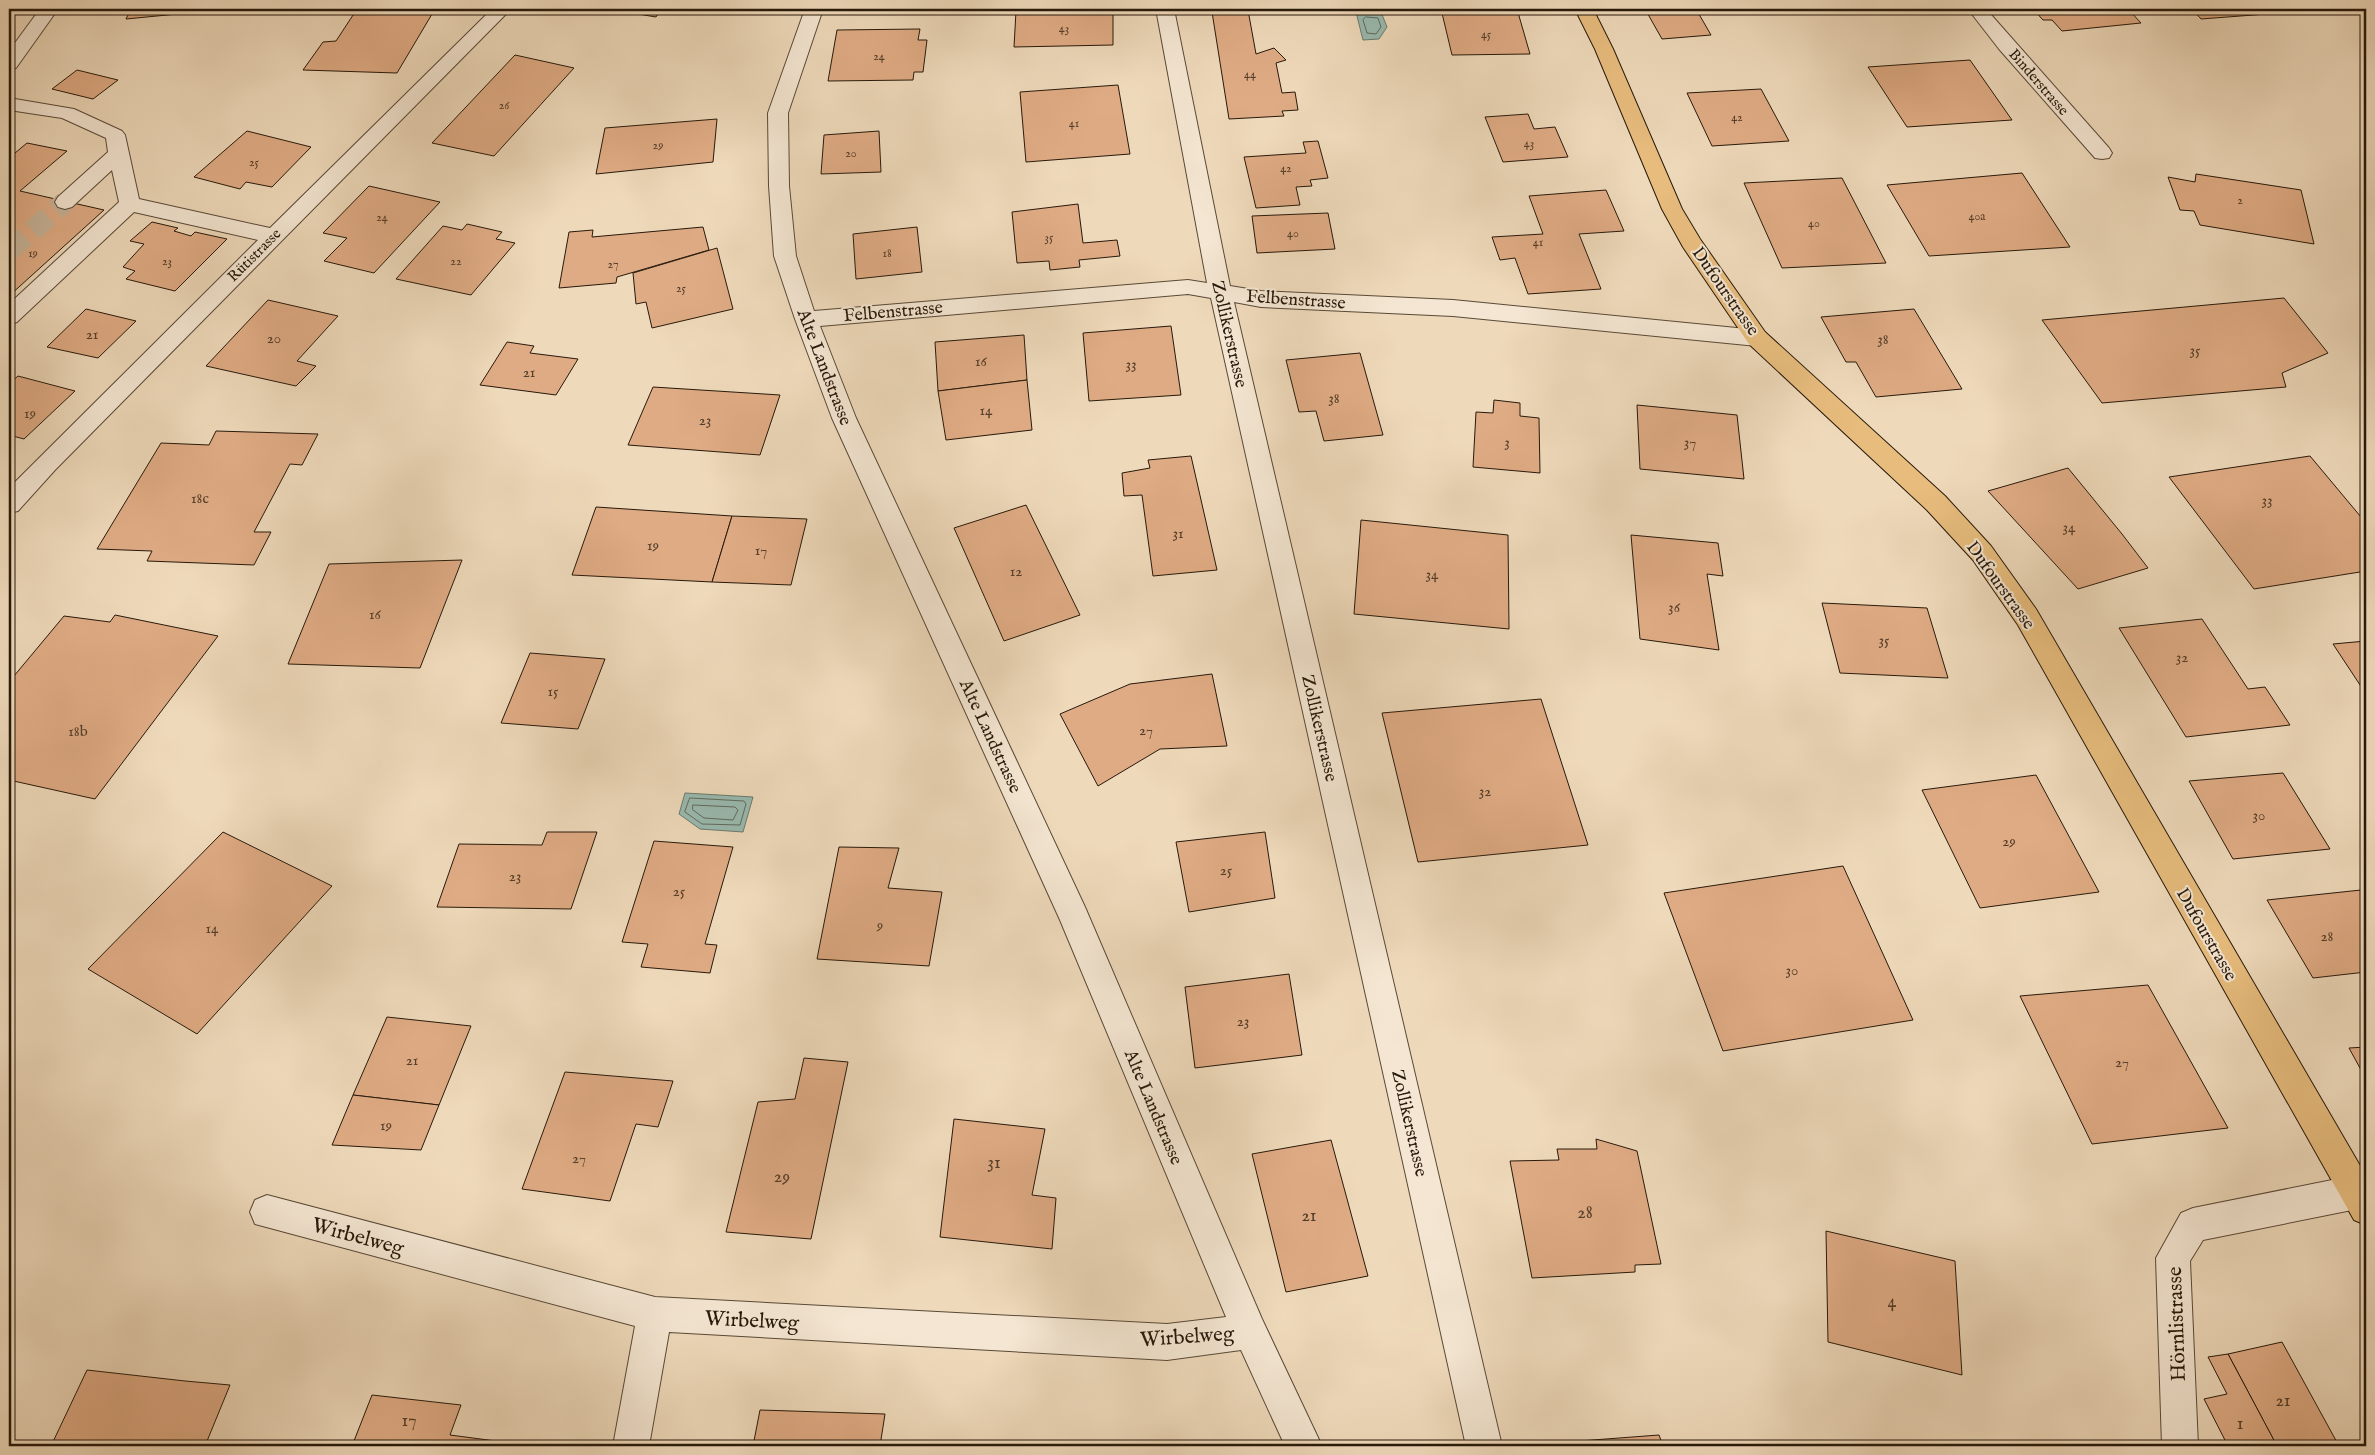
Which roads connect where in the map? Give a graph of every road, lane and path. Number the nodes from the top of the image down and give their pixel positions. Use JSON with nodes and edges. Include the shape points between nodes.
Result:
{"nodes":[{"id":1,"x":49,"y":9,"type":"edge"},
{"id":2,"x":502,"y":9,"type":"edge"},
{"id":3,"x":814,"y":9,"type":"edge"},
{"id":4,"x":1165,"y":9,"type":"edge"},
{"id":5,"x":1584,"y":9,"type":"edge"},
{"id":6,"x":1977,"y":9,"type":"edge"},
{"id":7,"x":9,"y":64,"type":"edge"},
{"id":8,"x":9,"y":104,"type":"edge"},
{"id":9,"x":119,"y":153,"type":"junction"},
{"id":10,"x":2102,"y":153,"type":"dead end"},
{"id":11,"x":65,"y":202,"type":"tunnel mouth"},
{"id":12,"x":130,"y":204,"type":"junction"},
{"id":13,"x":274,"y":236,"type":"junction"},
{"id":14,"x":1220,"y":290,"type":"junction"},
{"id":15,"x":9,"y":317,"type":"edge"},
{"id":16,"x":806,"y":319,"type":"junction"},
{"id":17,"x":1757,"y":338,"type":"junction"},
{"id":18,"x":9,"y":504,"type":"edge"},
{"id":19,"x":2362,"y":1200,"type":"edge"},
{"id":20,"x":268,"y":1212,"type":"dead end"},
{"id":21,"x":655,"y":1314,"type":"junction"},
{"id":22,"x":1250,"y":1331,"type":"junction"},
{"id":23,"x":630,"y":1446,"type":"edge"},
{"id":24,"x":1304,"y":1446,"type":"edge"},
{"id":25,"x":1484,"y":1446,"type":"edge"},
{"id":26,"x":2180,"y":1446,"type":"edge"}],
"edges":[{"from":1,"to":7,"type":"street"},
{"from":2,"to":13,"type":"street","name":"Rütistrasse"},
{"from":3,"to":16,"type":"street","name":"Alte Landstrasse","via":[[778,113],[779,186],[785,256]]},
{"from":4,"to":14,"type":"street","name":"Zollikerstrasse"},
{"from":5,"to":17,"type":"main road","name":"Dufourstrasse","via":[[1672,209]]},
{"from":6,"to":10,"type":"street","name":"Binderstrasse"},
{"from":8,"to":9,"type":"street","via":[[67,113],[115,135]]},
{"from":9,"to":11,"type":"street"},
{"from":9,"to":12,"type":"street"},
{"from":12,"to":13,"type":"street"},
{"from":12,"to":15,"type":"street"},
{"from":13,"to":18,"type":"street","name":"Rütistrasse"},
{"from":14,"to":16,"type":"street","name":"Felbenstrasse","via":[[1188,287]]},
{"from":14,"to":17,"type":"street","name":"Felbenstrasse","via":[[1261,299],[1453,308]]},
{"from":14,"to":25,"type":"street","name":"Zollikerstrasse"},
{"from":16,"to":22,"type":"street","name":"Alte Landstrasse","via":[[844,418],[1074,917]]},
{"from":17,"to":19,"type":"main road","name":"Dufourstrasse","via":[[1936,503],[1982,553],[2027,616]]},
{"from":19,"to":26,"type":"street","name":"Hörnlistrasse","via":[[2193,1225],[2173,1258]]},
{"from":20,"to":21,"type":"street","name":"Wirbelweg"},
{"from":21,"to":22,"type":"street","name":"Wirbelweg","via":[[1167,1342]]},
{"from":21,"to":23,"type":"street"},
{"from":22,"to":24,"type":"street","name":"Alte Landstrasse"}]}
